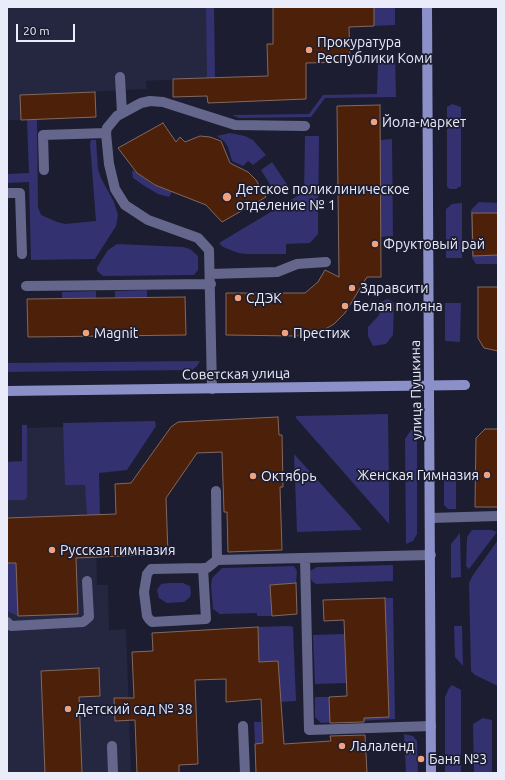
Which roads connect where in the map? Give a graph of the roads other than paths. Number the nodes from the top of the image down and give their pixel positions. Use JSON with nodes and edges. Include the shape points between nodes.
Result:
{"nodes":[{"id":1,"x":427,"y":7,"type":"edge"},
{"id":2,"x":120,"y":77,"type":"dead end"},
{"id":3,"x":122,"y":113,"type":"junction"},
{"id":4,"x":305,"y":126,"type":"dead end"},
{"id":5,"x":106,"y":133,"type":"junction"},
{"id":6,"x":44,"y":170,"type":"dead end"},
{"id":7,"x":7,"y":193,"type":"edge"},
{"id":8,"x":22,"y":254,"type":"dead end"},
{"id":9,"x":326,"y":262,"type":"dead end"},
{"id":10,"x":210,"y":279,"type":"junction"},
{"id":11,"x":26,"y":286,"type":"dead end"},
{"id":12,"x":465,"y":384,"type":"dead end"},
{"id":13,"x":430,"y":386,"type":"junction"},
{"id":14,"x":212,"y":389,"type":"junction"},
{"id":15,"x":7,"y":391,"type":"edge"},
{"id":16,"x":216,"y":490,"type":"dead end"},
{"id":17,"x":498,"y":516,"type":"edge"},
{"id":18,"x":430,"y":518,"type":"junction"},
{"id":19,"x":431,"y":555,"type":"junction"},
{"id":20,"x":305,"y":558,"type":"junction"},
{"id":21,"x":217,"y":560,"type":"junction"},
{"id":22,"x":203,"y":568,"type":"junction"},
{"id":23,"x":87,"y":581,"type":"dead end"},
{"id":24,"x":7,"y":622,"type":"edge"},
{"id":25,"x":242,"y":726,"type":"dead end"},
{"id":26,"x":431,"y":726,"type":"junction"},
{"id":27,"x":112,"y":746,"type":"dead end"},
{"id":28,"x":113,"y":773,"type":"edge"},
{"id":29,"x":245,"y":773,"type":"edge"},
{"id":30,"x":431,"y":773,"type":"edge"}],
"edges":[{"from":1,"to":13,"type":"street","name":"улица Пушкина"},
{"from":2,"to":3,"type":"lane"},
{"from":3,"to":4,"type":"lane","via":[[142,103],[154,101],[235,125]]},
{"from":3,"to":5,"type":"lane","via":[[113,120]]},
{"from":5,"to":6,"type":"lane","via":[[43,135]]},
{"from":5,"to":10,"type":"lane","via":[[115,189],[125,205],[148,220],[190,234],[204,243],[209,250]]},
{"from":7,"to":8,"type":"lane","via":[[20,193]]},
{"from":9,"to":10,"type":"lane","via":[[297,264],[276,272]]},
{"from":10,"to":11,"type":"lane"},
{"from":10,"to":14,"type":"lane"},
{"from":12,"to":13,"type":"street","name":"Советская улица"},
{"from":13,"to":14,"type":"street","name":"Советская улица"},
{"from":13,"to":18,"type":"street","name":"улица Пушкина"},
{"from":14,"to":15,"type":"street","name":"Советская улица"},
{"from":16,"to":21,"type":"lane"},
{"from":17,"to":18,"type":"lane"},
{"from":18,"to":19,"type":"street","name":"улица Пушкина"},
{"from":19,"to":20,"type":"lane"},
{"from":19,"to":26,"type":"street","name":"улица Пушкина"},
{"from":20,"to":21,"type":"lane"},
{"from":20,"to":26,"type":"lane","via":[[309,730]]},
{"from":21,"to":22,"type":"lane"},
{"from":22,"to":22,"type":"lane","via":[[151,569],[147,574],[144,592],[149,619],[152,622],[206,619]]},
{"from":23,"to":24,"type":"lane","via":[[89,617],[83,622],[11,626]]},
{"from":25,"to":29,"type":"lane"},
{"from":26,"to":30,"type":"street","name":"улица Пушкина"},
{"from":27,"to":28,"type":"lane"}]}
